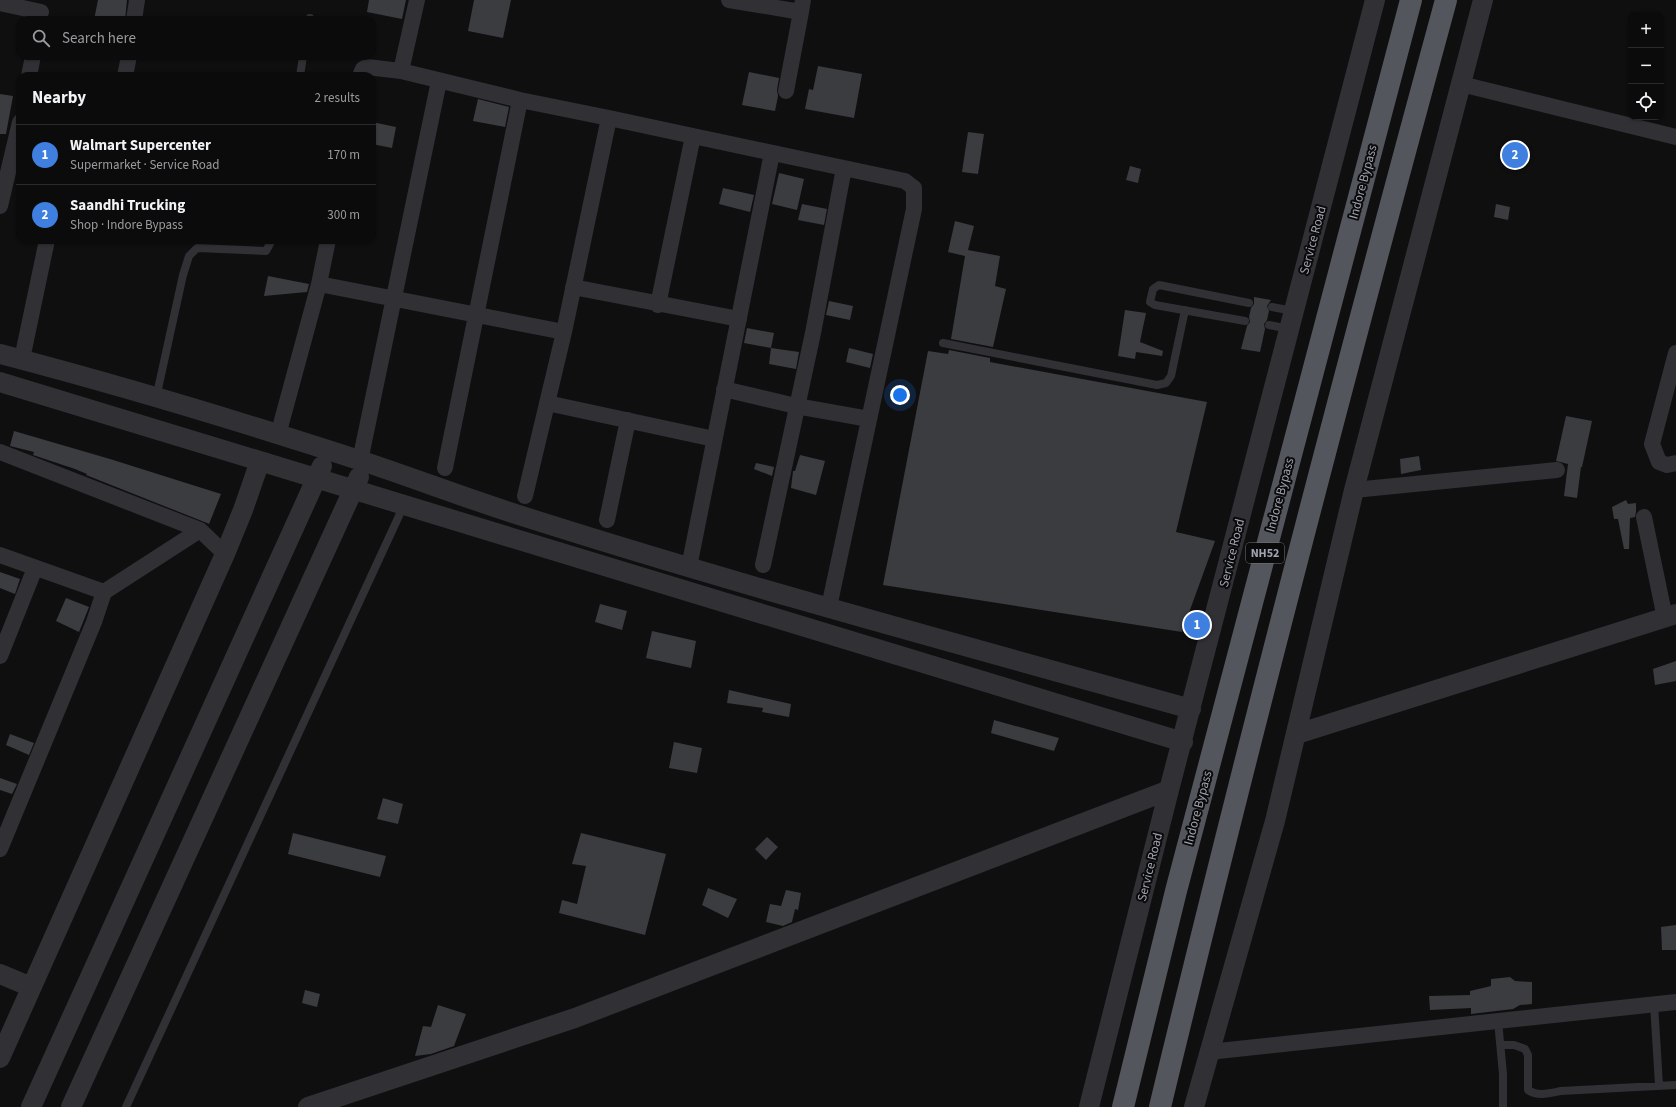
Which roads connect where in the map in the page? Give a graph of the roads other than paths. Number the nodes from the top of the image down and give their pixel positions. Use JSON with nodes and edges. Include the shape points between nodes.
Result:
{"nodes":[{"id":1,"x":137,"y":0,"type":"edge"},
{"id":2,"x":417,"y":0,"type":"edge"},
{"id":3,"x":729,"y":0,"type":"edge"},
{"id":4,"x":1375,"y":0,"type":"edge"},
{"id":5,"x":1411,"y":0,"type":"edge"},
{"id":6,"x":1446,"y":0,"type":"edge"},
{"id":7,"x":1483,"y":0,"type":"edge"},
{"id":8,"x":0,"y":3,"type":"edge"},
{"id":9,"x":802,"y":6,"type":"edge"},
{"id":10,"x":42,"y":11,"type":"edge"},
{"id":11,"x":135,"y":16,"type":"edge"},
{"id":12,"x":32,"y":60,"type":"edge"},
{"id":13,"x":128,"y":60,"type":"edge"},
{"id":14,"x":302,"y":60,"type":"edge"},
{"id":15,"x":401,"y":71,"type":"junction"},
{"id":16,"x":30,"y":72,"type":"edge"},
{"id":17,"x":126,"y":72,"type":"edge"},
{"id":18,"x":301,"y":72,"type":"edge"},
{"id":19,"x":362,"y":72,"type":"edge"},
{"id":20,"x":439,"y":81,"type":"junction"},
{"id":21,"x":1461,"y":84,"type":"junction"},
{"id":22,"x":786,"y":91,"type":"dead end"},
{"id":23,"x":520,"y":100,"type":"junction"},
{"id":24,"x":609,"y":118,"type":"junction"},
{"id":25,"x":693,"y":136,"type":"junction"},
{"id":26,"x":1676,"y":137,"type":"edge"},
{"id":27,"x":16,"y":139,"type":"edge"},
{"id":28,"x":772,"y":153,"type":"junction"},
{"id":29,"x":844,"y":168,"type":"junction"},
{"id":30,"x":0,"y":206,"type":"edge"},
{"id":31,"x":46,"y":244,"type":"edge"},
{"id":32,"x":270,"y":244,"type":"edge"},
{"id":33,"x":327,"y":244,"type":"edge"},
{"id":34,"x":319,"y":284,"type":"junction"},
{"id":35,"x":573,"y":286,"type":"junction"},
{"id":36,"x":395,"y":298,"type":"junction"},
{"id":37,"x":1249,"y":303,"type":"dead end"},
{"id":38,"x":658,"y":304,"type":"junction"},
{"id":39,"x":1272,"y":307,"type":"dead end"},
{"id":40,"x":1185,"y":310,"type":"junction"},
{"id":41,"x":477,"y":315,"type":"junction"},
{"id":42,"x":739,"y":319,"type":"junction"},
{"id":43,"x":1292,"y":320,"type":"junction"},
{"id":44,"x":1245,"y":321,"type":"dead end"},
{"id":45,"x":1268,"y":325,"type":"dead end"},
{"id":46,"x":564,"y":332,"type":"junction"},
{"id":47,"x":943,"y":343,"type":"dead end"},
{"id":48,"x":1676,"y":353,"type":"edge"},
{"id":49,"x":0,"y":354,"type":"edge"},
{"id":50,"x":22,"y":359,"type":"junction"},
{"id":51,"x":0,"y":382,"type":"edge"},
{"id":52,"x":724,"y":389,"type":"junction"},
{"id":53,"x":156,"y":398,"type":"junction"},
{"id":54,"x":547,"y":403,"type":"junction"},
{"id":55,"x":796,"y":406,"type":"junction"},
{"id":56,"x":869,"y":418,"type":"junction"},
{"id":57,"x":628,"y":420,"type":"junction"},
{"id":58,"x":278,"y":435,"type":"junction"},
{"id":59,"x":714,"y":439,"type":"junction"},
{"id":60,"x":328,"y":451,"type":"junction"},
{"id":61,"x":0,"y":452,"type":"edge"},
{"id":62,"x":260,"y":461,"type":"junction"},
{"id":63,"x":362,"y":462,"type":"junction"},
{"id":64,"x":1676,"y":463,"type":"edge"},
{"id":65,"x":445,"y":468,"type":"dead end"},
{"id":66,"x":1557,"y":470,"type":"dead end"},
{"id":67,"x":317,"y":478,"type":"junction"},
{"id":68,"x":354,"y":489,"type":"junction"},
{"id":69,"x":1354,"y":490,"type":"junction"},
{"id":70,"x":525,"y":496,"type":"dead end"},
{"id":71,"x":404,"y":505,"type":"junction"},
{"id":72,"x":1644,"y":517,"type":"dead end"},
{"id":73,"x":607,"y":520,"type":"dead end"},
{"id":74,"x":200,"y":530,"type":"junction"},
{"id":75,"x":225,"y":554,"type":"junction"},
{"id":76,"x":0,"y":555,"type":"edge"},
{"id":77,"x":763,"y":565,"type":"dead end"},
{"id":78,"x":689,"y":567,"type":"junction"},
{"id":79,"x":35,"y":568,"type":"junction"},
{"id":80,"x":104,"y":592,"type":"junction"},
{"id":81,"x":829,"y":607,"type":"junction"},
{"id":82,"x":1671,"y":616,"type":"edge"},
{"id":83,"x":0,"y":656,"type":"edge"},
{"id":84,"x":1191,"y":709,"type":"junction"},
{"id":85,"x":1297,"y":734,"type":"junction"},
{"id":86,"x":1183,"y":742,"type":"junction"},
{"id":87,"x":1169,"y":790,"type":"junction"},
{"id":88,"x":0,"y":849,"type":"edge"},
{"id":89,"x":0,"y":974,"type":"edge"},
{"id":90,"x":31,"y":986,"type":"junction"},
{"id":91,"x":1676,"y":1002,"type":"edge"},
{"id":92,"x":1654,"y":1004,"type":"junction"},
{"id":93,"x":1498,"y":1021,"type":"junction"},
{"id":94,"x":1501,"y":1045,"type":"junction"},
{"id":95,"x":1209,"y":1052,"type":"junction"},
{"id":96,"x":0,"y":1058,"type":"edge"},
{"id":97,"x":1676,"y":1085,"type":"edge"},
{"id":98,"x":1659,"y":1086,"type":"junction"},
{"id":99,"x":31,"y":1107,"type":"edge"},
{"id":100,"x":71,"y":1107,"type":"edge"},
{"id":101,"x":126,"y":1107,"type":"edge"},
{"id":102,"x":308,"y":1107,"type":"edge"},
{"id":103,"x":1089,"y":1107,"type":"edge"},
{"id":104,"x":1123,"y":1107,"type":"edge"},
{"id":105,"x":1160,"y":1107,"type":"edge"},
{"id":106,"x":1194,"y":1107,"type":"edge"},
{"id":107,"x":1503,"y":1107,"type":"edge"}],
"edges":[{"from":1,"to":11,"type":"street"},
{"from":2,"to":15,"type":"street"},
{"from":3,"to":9,"type":"street"},
{"from":4,"to":43,"type":"street","name":"Service Road"},
{"from":5,"to":104,"type":"highway","name":"Indore Bypass","number":"NH52","via":[[1176,891]]},
{"from":6,"to":105,"type":"highway","number":"NH52","via":[[1389,209],[1246,762]]},
{"from":7,"to":21,"type":"street"},
{"from":8,"to":10,"type":"street"},
{"from":9,"to":22,"type":"street"},
{"from":12,"to":16,"type":"street"},
{"from":13,"to":17,"type":"street"},
{"from":14,"to":18,"type":"lane"},
{"from":15,"to":19,"type":"street","via":[[367,66]]},
{"from":15,"to":20,"type":"street"},
{"from":20,"to":23,"type":"street"},
{"from":20,"to":36,"type":"street"},
{"from":21,"to":26,"type":"street"},
{"from":21,"to":69,"type":"street"},
{"from":23,"to":24,"type":"street"},
{"from":23,"to":41,"type":"street"},
{"from":24,"to":25,"type":"street"},
{"from":24,"to":35,"type":"street"},
{"from":25,"to":28,"type":"street"},
{"from":25,"to":38,"type":"street"},
{"from":27,"to":30,"type":"street"},
{"from":28,"to":29,"type":"street"},
{"from":28,"to":42,"type":"street"},
{"from":29,"to":55,"type":"street","via":[[813,333]]},
{"from":29,"to":56,"type":"street","via":[[905,180],[914,188],[914,208]]},
{"from":31,"to":50,"type":"street"},
{"from":32,"to":53,"type":"lane","via":[[266,251],[197,248],[189,256]]},
{"from":33,"to":34,"type":"street"},
{"from":34,"to":36,"type":"street"},
{"from":34,"to":58,"type":"street"},
{"from":35,"to":38,"type":"street"},
{"from":35,"to":46,"type":"street"},
{"from":36,"to":41,"type":"street"},
{"from":36,"to":63,"type":"street"},
{"from":37,"to":40,"type":"lane","via":[[1159,285],[1153,289],[1151,303]]},
{"from":38,"to":42,"type":"street"},
{"from":39,"to":43,"type":"lane"},
{"from":40,"to":44,"type":"lane"},
{"from":40,"to":47,"type":"lane","via":[[1171,376],[1166,383],[1157,385]]},
{"from":41,"to":46,"type":"street"},
{"from":41,"to":65,"type":"street"},
{"from":42,"to":52,"type":"street"},
{"from":43,"to":45,"type":"lane"},
{"from":43,"to":84,"type":"street","name":"Service Road"},
{"from":46,"to":54,"type":"street"},
{"from":48,"to":64,"type":"street","via":[[1652,444],[1659,462],[1667,465]]},
{"from":49,"to":50,"type":"street"},
{"from":50,"to":53,"type":"street"},
{"from":51,"to":62,"type":"street"},
{"from":52,"to":55,"type":"street"},
{"from":52,"to":59,"type":"street"},
{"from":53,"to":58,"type":"street"},
{"from":54,"to":57,"type":"street"},
{"from":54,"to":70,"type":"street"},
{"from":55,"to":56,"type":"street"},
{"from":55,"to":77,"type":"street"},
{"from":56,"to":81,"type":"street"},
{"from":57,"to":59,"type":"street"},
{"from":57,"to":73,"type":"street"},
{"from":58,"to":60,"type":"street"},
{"from":59,"to":78,"type":"street"},
{"from":60,"to":63,"type":"street"},
{"from":60,"to":67,"type":"street"},
{"from":61,"to":74,"type":"street"},
{"from":62,"to":67,"type":"street"},
{"from":62,"to":75,"type":"street"},
{"from":63,"to":68,"type":"street"},
{"from":63,"to":78,"type":"street","via":[[523,516]]},
{"from":66,"to":69,"type":"street"},
{"from":67,"to":68,"type":"street"},
{"from":67,"to":99,"type":"street"},
{"from":68,"to":71,"type":"street"},
{"from":68,"to":100,"type":"street"},
{"from":69,"to":85,"type":"street"},
{"from":71,"to":86,"type":"street"},
{"from":71,"to":101,"type":"lane"},
{"from":72,"to":82,"type":"street"},
{"from":74,"to":75,"type":"street"},
{"from":74,"to":80,"type":"street"},
{"from":75,"to":90,"type":"street","via":[[79,884]]},
{"from":76,"to":79,"type":"street"},
{"from":78,"to":81,"type":"street"},
{"from":79,"to":80,"type":"street"},
{"from":79,"to":83,"type":"street"},
{"from":80,"to":88,"type":"street"},
{"from":81,"to":84,"type":"street"},
{"from":82,"to":85,"type":"street"},
{"from":84,"to":86,"type":"street","name":"Service Road"},
{"from":85,"to":95,"type":"street","via":[[1275,821]]},
{"from":86,"to":87,"type":"street","name":"Service Road"},
{"from":87,"to":102,"type":"street","via":[[575,1018]]},
{"from":87,"to":103,"type":"street","name":"Service Road"},
{"from":89,"to":90,"type":"street"},
{"from":90,"to":96,"type":"street"},
{"from":91,"to":92,"type":"street"},
{"from":92,"to":93,"type":"street"},
{"from":92,"to":98,"type":"lane"},
{"from":93,"to":94,"type":"lane"},
{"from":93,"to":95,"type":"street"},
{"from":94,"to":98,"type":"lane","via":[[1514,1045],[1525,1049],[1528,1055],[1528,1090],[1532,1093]]},
{"from":94,"to":107,"type":"lane","via":[[1504,1074]]},
{"from":95,"to":106,"type":"street"},
{"from":97,"to":98,"type":"lane"}]}
